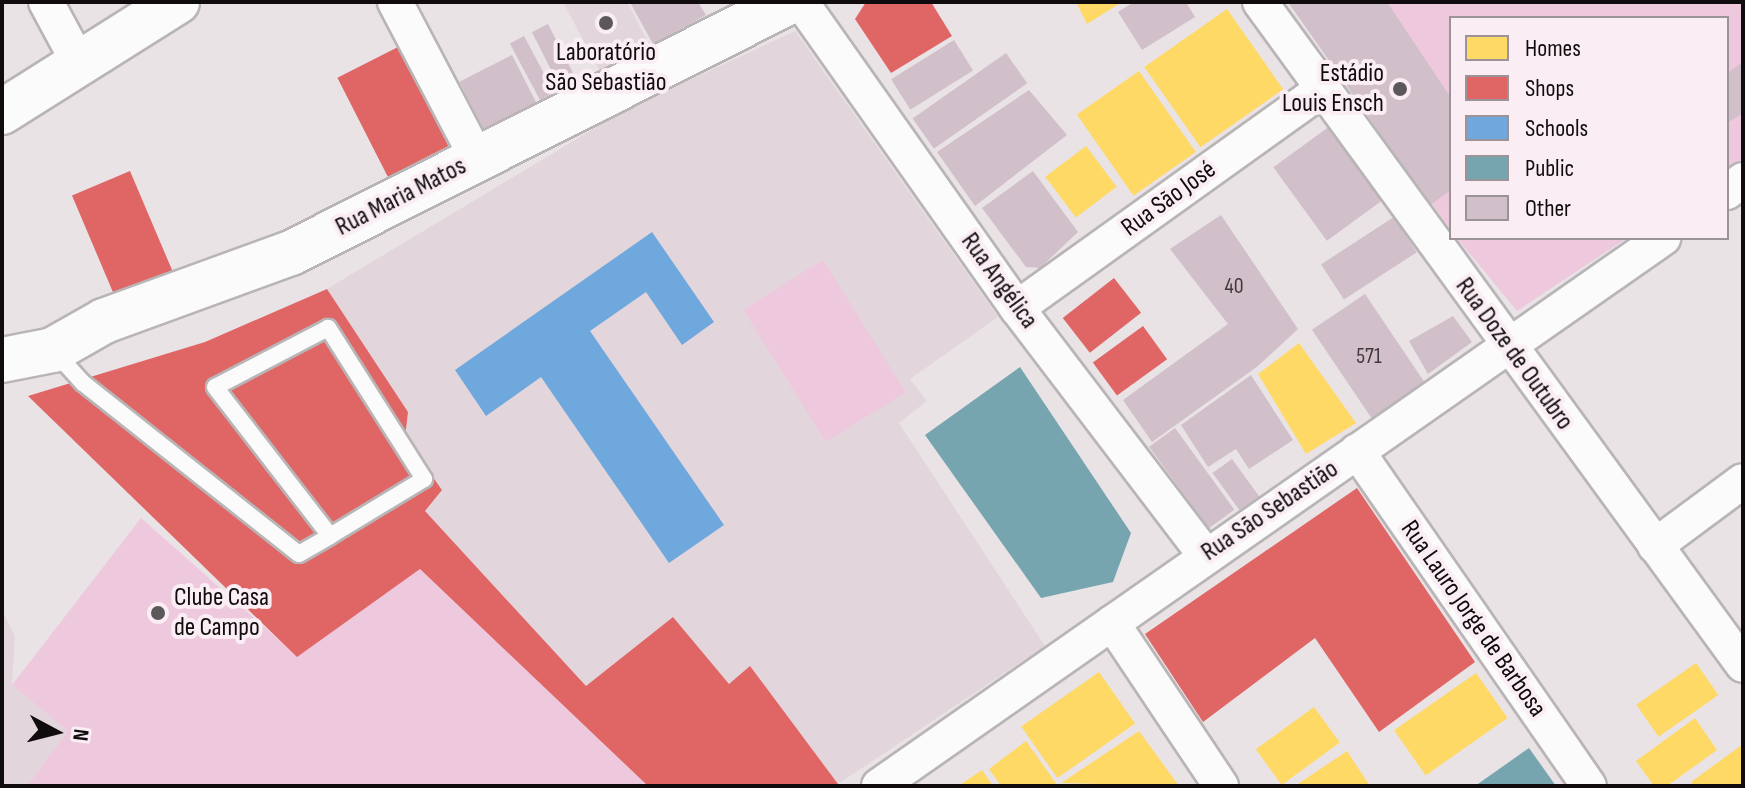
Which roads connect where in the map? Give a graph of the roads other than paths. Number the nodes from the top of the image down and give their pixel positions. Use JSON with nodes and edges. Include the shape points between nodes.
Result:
{"nodes":[{"id":1,"x":46,"y":2,"type":"edge"},
{"id":2,"x":177,"y":2,"type":"edge"},
{"id":3,"x":395,"y":2,"type":"edge"},
{"id":4,"x":789,"y":2,"type":"edge"},
{"id":5,"x":801,"y":2,"type":"edge"},
{"id":6,"x":1260,"y":2,"type":"edge"},
{"id":7,"x":81,"y":67,"type":"junction"},
{"id":8,"x":1321,"y":90,"type":"junction"},
{"id":9,"x":2,"y":112,"type":"edge"},
{"id":10,"x":477,"y":158,"type":"junction"},
{"id":11,"x":1660,"y":240,"type":"edge"},
{"id":12,"x":1017,"y":308,"type":"junction"},
{"id":13,"x":1510,"y":348,"type":"junction"},
{"id":14,"x":53,"y":350,"type":"junction"},
{"id":15,"x":2,"y":360,"type":"edge"},
{"id":16,"x":1357,"y":451,"type":"junction"},
{"id":17,"x":1743,"y":481,"type":"edge"},
{"id":18,"x":330,"y":536,"type":"junction"},
{"id":19,"x":1655,"y":546,"type":"junction"},
{"id":20,"x":1205,"y":555,"type":"junction"},
{"id":21,"x":1112,"y":623,"type":"junction"},
{"id":22,"x":1743,"y":665,"type":"edge"},
{"id":23,"x":879,"y":786,"type":"edge"},
{"id":24,"x":1221,"y":786,"type":"edge"},
{"id":25,"x":1589,"y":786,"type":"edge"}],
"edges":[{"from":1,"to":7,"type":"street"},
{"from":2,"to":7,"type":"main road"},
{"from":3,"to":10,"type":"street"},
{"from":4,"to":10,"type":"main road","name":"Rua Maria Matos"},
{"from":5,"to":12,"type":"street","name":"Rua Angélica"},
{"from":6,"to":8,"type":"street","name":"Rua Doze de Outubro"},
{"from":7,"to":9,"type":"main road"},
{"from":8,"to":12,"type":"street","name":"Rua São José"},
{"from":8,"to":13,"type":"street","name":"Rua Doze de Outubro"},
{"from":10,"to":14,"type":"main road","name":"Rua Maria Matos","via":[[291,253],[104,321]]},
{"from":11,"to":13,"type":"street","name":"Rua São Sebastião"},
{"from":12,"to":20,"type":"street","name":"Rua Angélica"},
{"from":13,"to":16,"type":"street","name":"Rua São Sebastião"},
{"from":13,"to":19,"type":"street","name":"Rua Doze de Outubro"},
{"from":14,"to":15,"type":"main road","name":"Rua Maria Matos"},
{"from":14,"to":18,"type":"lane","via":[[83,383],[299,554]]},
{"from":16,"to":20,"type":"street","name":"Rua São Sebastião"},
{"from":16,"to":25,"type":"street","name":"Rua Lauro Jorge de Barbosa"},
{"from":17,"to":19,"type":"street"},
{"from":18,"to":18,"type":"lane","via":[[424,479],[328,328],[215,387]]},
{"from":19,"to":22,"type":"street","name":"Rua Doze de Outubro"},
{"from":20,"to":21,"type":"street","name":"Rua São Sebastião"},
{"from":21,"to":23,"type":"street","name":"Rua São Sebastião"},
{"from":21,"to":24,"type":"street"}]}
